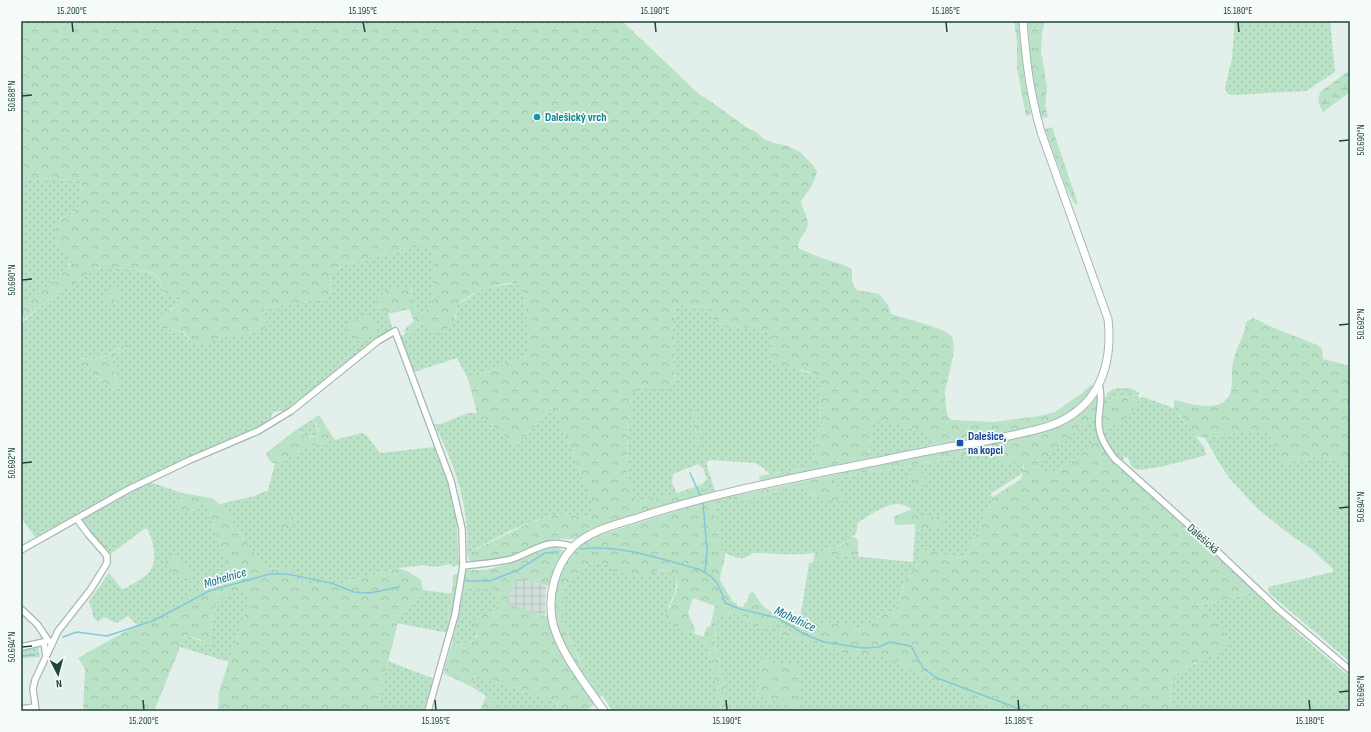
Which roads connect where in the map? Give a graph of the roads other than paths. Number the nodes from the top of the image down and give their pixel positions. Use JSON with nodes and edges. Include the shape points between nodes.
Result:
{"nodes":[{"id":1,"x":1023,"y":21,"type":"edge"},
{"id":2,"x":1099,"y":385,"type":"junction"},
{"id":3,"x":77,"y":518,"type":"junction"},
{"id":4,"x":573,"y":547,"type":"junction"},
{"id":5,"x":21,"y":550,"type":"edge"},
{"id":6,"x":463,"y":566,"type":"junction"},
{"id":7,"x":21,"y":608,"type":"edge"},
{"id":8,"x":48,"y":642,"type":"junction"},
{"id":9,"x":21,"y":647,"type":"edge"},
{"id":10,"x":1350,"y":670,"type":"edge"},
{"id":11,"x":21,"y":709,"type":"edge"},
{"id":12,"x":35,"y":709,"type":"edge"},
{"id":13,"x":428,"y":711,"type":"edge"},
{"id":14,"x":604,"y":711,"type":"edge"}],
"edges":[{"from":1,"to":2,"type":"street","via":[[1034,108],[1108,319],[1109,347]]},
{"from":2,"to":4,"type":"street","via":[[1079,410],[1065,420],[1048,427],[756,486],[680,504],[607,528]]},
{"from":2,"to":10,"type":"street","name":"Dalešická","via":[[1102,396],[1098,419],[1100,432],[1103,442],[1114,458],[1278,609]]},
{"from":3,"to":5,"type":"street"},
{"from":3,"to":6,"type":"street","via":[[129,489],[258,431],[291,411],[378,341],[395,331],[451,481],[462,529]]},
{"from":3,"to":8,"type":"street","via":[[107,556],[107,563],[91,588]]},
{"from":4,"to":6,"type":"street","via":[[546,544],[512,559]]},
{"from":4,"to":14,"type":"street","via":[[561,564],[553,586],[553,620],[560,642]]},
{"from":6,"to":13,"type":"street","via":[[455,615]]},
{"from":7,"to":8,"type":"street","via":[[37,624]]},
{"from":8,"to":9,"type":"street"},
{"from":8,"to":12,"type":"street","via":[[46,656],[34,684]]},
{"from":11,"to":12,"type":"street"}]}
